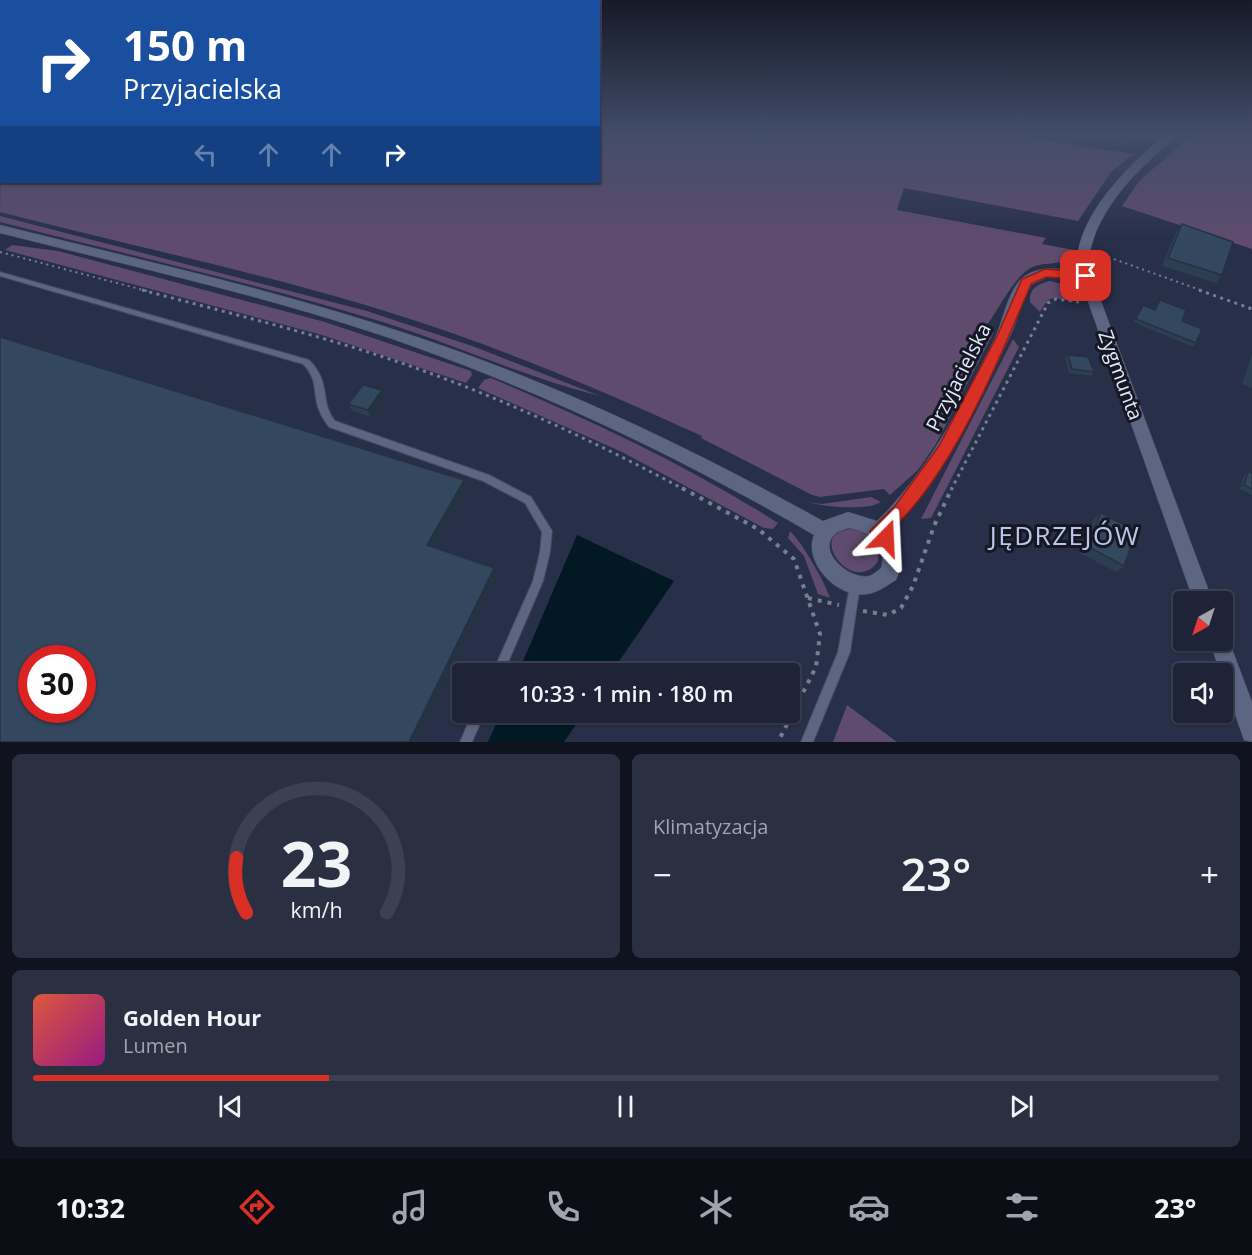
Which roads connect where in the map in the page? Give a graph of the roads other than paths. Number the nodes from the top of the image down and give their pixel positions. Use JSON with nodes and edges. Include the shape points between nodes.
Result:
{"nodes":[{"id":1,"x":1133,"y":170,"type":"edge"},
{"id":2,"x":0,"y":229,"type":"edge"},
{"id":3,"x":0,"y":274,"type":"edge"},
{"id":4,"x":1086,"y":276,"type":"junction"},
{"id":5,"x":824,"y":531,"type":"junction"},
{"id":6,"x":879,"y":531,"type":"junction"},
{"id":7,"x":855,"y":585,"type":"junction"},
{"id":8,"x":1200,"y":591,"type":"edge"},
{"id":9,"x":1223,"y":651,"type":"edge"},
{"id":10,"x":502,"y":663,"type":"edge"},
{"id":11,"x":474,"y":723,"type":"edge"},
{"id":12,"x":1252,"y":732,"type":"edge"},
{"id":13,"x":466,"y":742,"type":"edge"},
{"id":14,"x":807,"y":742,"type":"edge"}],
"edges":[{"from":1,"to":4,"type":"street","name":"Zygmunta","via":[[1105,206],[1084,249]]},
{"from":2,"to":5,"type":"street","via":[[342,318],[471,361],[630,429],[723,474]]},
{"from":3,"to":10,"type":"lane","via":[[306,362],[319,378],[321,408],[332,424],[486,478],[528,500],[546,531],[545,552],[538,581]]},
{"from":4,"to":6,"type":"street","name":"Przyjacielska","via":[[1045,273],[1026,282],[945,451],[901,511]]},
{"from":4,"to":8,"type":"street","name":"Zygmunta"},
{"from":5,"to":6,"type":"street","via":[[848,520]]},
{"from":5,"to":7,"type":"street","via":[[820,548],[827,567]]},
{"from":6,"to":7,"type":"street","via":[[891,547],[890,574],[875,584]]},
{"from":7,"to":14,"type":"lane","via":[[844,652]]},
{"from":9,"to":12,"type":"street"},
{"from":11,"to":13,"type":"lane"}]}
